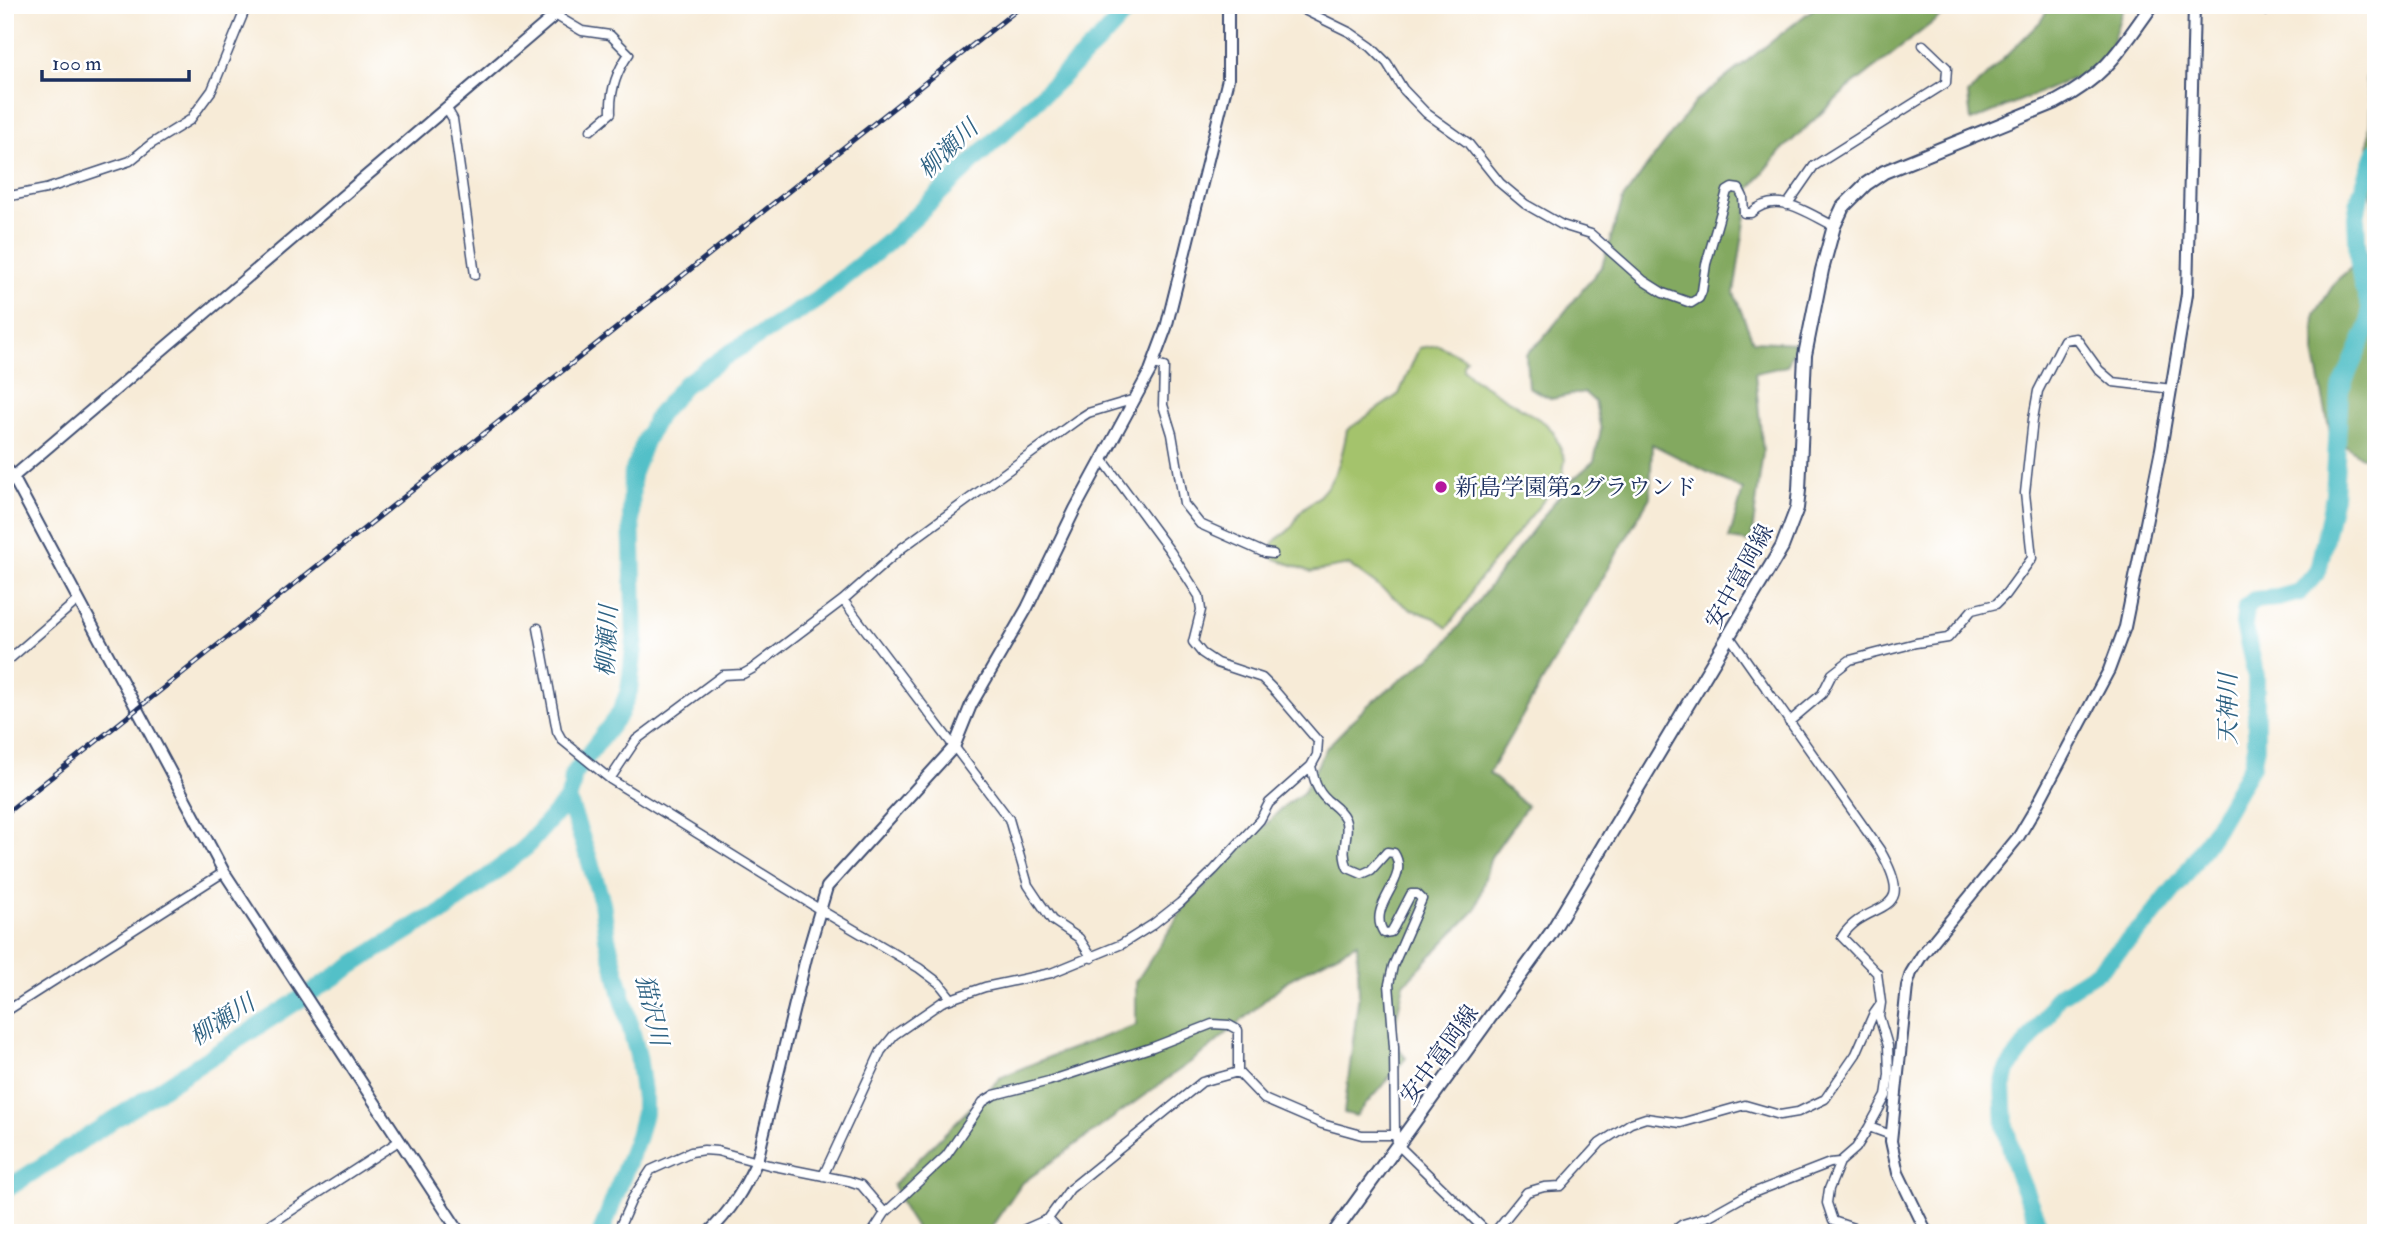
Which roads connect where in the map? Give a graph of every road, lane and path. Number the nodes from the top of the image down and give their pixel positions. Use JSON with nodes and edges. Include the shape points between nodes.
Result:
{"nodes":[{"id":1,"x":247,"y":5,"type":"edge"},
{"id":2,"x":567,"y":5,"type":"edge"},
{"id":3,"x":1228,"y":5,"type":"edge"},
{"id":4,"x":1294,"y":5,"type":"edge"},
{"id":5,"x":2151,"y":5,"type":"edge"},
{"id":6,"x":2194,"y":5,"type":"edge"},
{"id":7,"x":555,"y":15,"type":"junction"},
{"id":8,"x":1923,"y":45,"type":"dead end"},
{"id":9,"x":446,"y":107,"type":"junction"},
{"id":10,"x":590,"y":130,"type":"dead end"},
{"id":11,"x":5,"y":197,"type":"edge"},
{"id":12,"x":1787,"y":205,"type":"junction"},
{"id":13,"x":1834,"y":226,"type":"junction"},
{"id":14,"x":475,"y":275,"type":"dead end"},
{"id":15,"x":1153,"y":364,"type":"junction"},
{"id":16,"x":2172,"y":389,"type":"junction"},
{"id":17,"x":1135,"y":399,"type":"junction"},
{"id":18,"x":1103,"y":460,"type":"junction"},
{"id":19,"x":8,"y":477,"type":"edge"},
{"id":20,"x":1273,"y":554,"type":"dead end"},
{"id":21,"x":78,"y":600,"type":"junction"},
{"id":22,"x":843,"y":600,"type":"junction"},
{"id":23,"x":538,"y":628,"type":"dead end"},
{"id":24,"x":1730,"y":637,"type":"junction"},
{"id":25,"x":5,"y":663,"type":"edge"},
{"id":26,"x":1789,"y":722,"type":"junction"},
{"id":27,"x":954,"y":747,"type":"junction"},
{"id":28,"x":1311,"y":766,"type":"junction"},
{"id":29,"x":610,"y":779,"type":"junction"},
{"id":30,"x":224,"y":872,"type":"junction"},
{"id":31,"x":819,"y":909,"type":"junction"},
{"id":32,"x":1091,"y":958,"type":"junction"},
{"id":33,"x":951,"y":998,"type":"junction"},
{"id":34,"x":1881,"y":1003,"type":"junction"},
{"id":35,"x":5,"y":1012,"type":"edge"},
{"id":36,"x":1238,"y":1072,"type":"junction"},
{"id":37,"x":1869,"y":1127,"type":"junction"},
{"id":38,"x":1891,"y":1135,"type":"junction"},
{"id":39,"x":1397,"y":1140,"type":"junction"},
{"id":40,"x":399,"y":1141,"type":"junction"},
{"id":41,"x":757,"y":1161,"type":"junction"},
{"id":42,"x":1840,"y":1162,"type":"junction"},
{"id":43,"x":823,"y":1176,"type":"junction"},
{"id":44,"x":885,"y":1213,"type":"junction"},
{"id":45,"x":1048,"y":1219,"type":"junction"},
{"id":46,"x":257,"y":1233,"type":"edge"},
{"id":47,"x":460,"y":1233,"type":"edge"},
{"id":48,"x":617,"y":1233,"type":"edge"},
{"id":49,"x":708,"y":1233,"type":"edge"},
{"id":50,"x":872,"y":1233,"type":"edge"},
{"id":51,"x":1023,"y":1233,"type":"edge"},
{"id":52,"x":1061,"y":1233,"type":"edge"},
{"id":53,"x":1334,"y":1233,"type":"edge"},
{"id":54,"x":1488,"y":1233,"type":"edge"},
{"id":55,"x":1494,"y":1233,"type":"edge"},
{"id":56,"x":1671,"y":1233,"type":"edge"},
{"id":57,"x":1868,"y":1233,"type":"edge"},
{"id":58,"x":1927,"y":1233,"type":"edge"}],
"edges":[{"from":1,"to":11,"type":"street","via":[[212,90],[190,120],[130,161],[46,189]]},
{"from":2,"to":7,"type":"street"},
{"from":3,"to":15,"type":"street","via":[[1228,79]]},
{"from":4,"to":12,"type":"street","via":[[1371,47],[1426,113],[1468,143],[1500,183],[1525,204],[1562,225],[1591,234],[1644,281],[1680,300],[1691,303],[1699,298],[1727,191],[1739,189],[1744,213],[1751,214],[1773,201]]},
{"from":5,"to":13,"type":"main road","name":"安中富岡線","via":[[2111,63],[2079,90],[1884,172],[1855,193]]},
{"from":6,"to":16,"type":"street","via":[[2187,294]]},
{"from":7,"to":9,"type":"street"},
{"from":7,"to":10,"type":"street","via":[[582,31],[610,35],[629,54],[610,99],[611,113]]},
{"from":8,"to":12,"type":"street","via":[[1947,68],[1945,83],[1814,166]]},
{"from":9,"to":14,"type":"street","via":[[453,119]]},
{"from":9,"to":19,"type":"street"},
{"from":12,"to":13,"type":"street"},
{"from":13,"to":24,"type":"main road","name":"安中富岡線","via":[[1805,355],[1797,508],[1783,547]]},
{"from":15,"to":17,"type":"street"},
{"from":15,"to":20,"type":"street","via":[[1164,368],[1163,405],[1184,504],[1200,524]]},
{"from":16,"to":26,"type":"street","via":[[2113,382],[2076,338],[2064,340],[2038,391],[2025,493],[2032,558],[1996,604],[1972,610],[1948,638],[1850,660],[1832,674],[1822,694]]},
{"from":16,"to":38,"type":"street","via":[[2118,649],[2019,836],[1912,973]]},
{"from":17,"to":18,"type":"street"},
{"from":17,"to":22,"type":"street","via":[[1088,413],[902,548]]},
{"from":18,"to":27,"type":"street","via":[[971,705]]},
{"from":18,"to":28,"type":"street","via":[[1199,596],[1201,610],[1193,642],[1217,663],[1262,678],[1276,692],[1318,741]]},
{"from":19,"to":21,"type":"street"},
{"from":21,"to":25,"type":"street"},
{"from":21,"to":30,"type":"street"},
{"from":22,"to":27,"type":"street"},
{"from":22,"to":29,"type":"street","via":[[752,668],[723,676],[636,740]]},
{"from":23,"to":29,"type":"street","via":[[557,731]]},
{"from":24,"to":26,"type":"street"},
{"from":24,"to":39,"type":"main road","name":"安中富岡線","via":[[1551,933]]},
{"from":26,"to":34,"type":"street","via":[[1893,872],[1895,895],[1888,905],[1848,926],[1842,937],[1877,973]]},
{"from":27,"to":31,"type":"street","via":[[844,866],[827,887]]},
{"from":27,"to":32,"type":"street","via":[[1009,819],[1028,885],[1052,920],[1079,937]]},
{"from":28,"to":32,"type":"street","via":[[1269,803],[1260,820],[1180,903],[1122,944]]},
{"from":28,"to":39,"type":"street","via":[[1316,786],[1345,818],[1348,867],[1362,874],[1387,852],[1399,861],[1381,907],[1384,933],[1394,928],[1411,894],[1422,899],[1389,985]]},
{"from":29,"to":31,"type":"street"},
{"from":30,"to":35,"type":"street"},
{"from":30,"to":40,"type":"street"},
{"from":31,"to":33,"type":"street","via":[[919,968]]},
{"from":31,"to":41,"type":"street"},
{"from":32,"to":33,"type":"street"},
{"from":33,"to":43,"type":"street","via":[[894,1035],[881,1051]]},
{"from":34,"to":37,"type":"street","via":[[1889,1074],[1886,1096]]},
{"from":34,"to":55,"type":"street","via":[[1856,1054],[1825,1099],[1780,1115],[1745,1105],[1681,1123],[1646,1118],[1631,1123],[1600,1143],[1561,1186],[1527,1192]]},
{"from":36,"to":39,"type":"street","via":[[1264,1098],[1322,1124]]},
{"from":36,"to":44,"type":"street","via":[[1238,1030],[1212,1024],[1049,1081],[994,1095],[983,1102],[946,1156]]},
{"from":36,"to":45,"type":"street","via":[[1202,1082],[1070,1189]]},
{"from":37,"to":38,"type":"street"},
{"from":37,"to":42,"type":"street"},
{"from":38,"to":58,"type":"street","via":[[1898,1173]]},
{"from":39,"to":53,"type":"main road","name":"安中富岡線"},
{"from":39,"to":54,"type":"street"},
{"from":40,"to":46,"type":"street"},
{"from":40,"to":47,"type":"street"},
{"from":41,"to":43,"type":"street"},
{"from":41,"to":48,"type":"street","via":[[704,1150],[660,1165],[642,1180]]},
{"from":41,"to":49,"type":"street","via":[[745,1189]]},
{"from":42,"to":56,"type":"street","via":[[1745,1196]]},
{"from":42,"to":57,"type":"street","via":[[1827,1203],[1833,1221]]},
{"from":43,"to":44,"type":"street","via":[[862,1185]]},
{"from":44,"to":50,"type":"street"},
{"from":45,"to":51,"type":"street"},
{"from":45,"to":52,"type":"street"}]}
